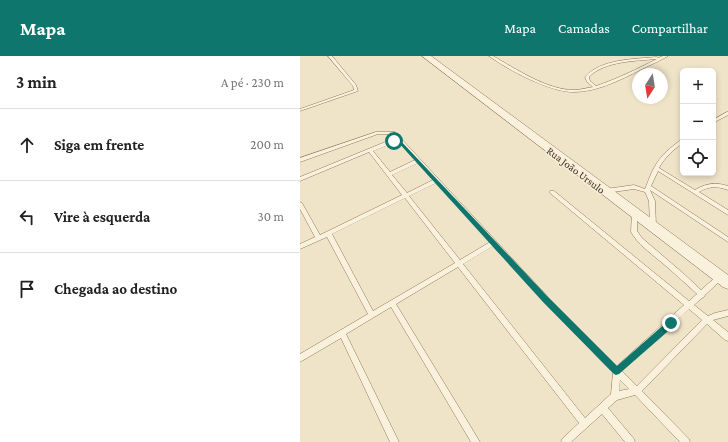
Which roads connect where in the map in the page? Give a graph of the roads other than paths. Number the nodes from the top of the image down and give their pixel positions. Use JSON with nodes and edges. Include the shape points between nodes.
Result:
{"nodes":[{"id":1,"x":330,"y":56,"type":"edge"},
{"id":2,"x":426,"y":56,"type":"edge"},
{"id":3,"x":491,"y":56,"type":"edge"},
{"id":4,"x":665,"y":57,"type":"edge"},
{"id":5,"x":595,"y":87,"type":"junction"},
{"id":6,"x":300,"y":110,"type":"edge"},
{"id":7,"x":728,"y":113,"type":"edge"},
{"id":8,"x":716,"y":120,"type":"edge"},
{"id":9,"x":398,"y":139,"type":"junction"},
{"id":10,"x":680,"y":143,"type":"edge"},
{"id":11,"x":370,"y":150,"type":"junction"},
{"id":12,"x":300,"y":160,"type":"edge"},
{"id":13,"x":418,"y":161,"type":"junction"},
{"id":14,"x":656,"y":168,"type":"junction"},
{"id":15,"x":389,"y":174,"type":"junction"},
{"id":16,"x":300,"y":179,"type":"edge"},
{"id":17,"x":436,"y":181,"type":"junction"},
{"id":18,"x":728,"y":188,"type":"edge"},
{"id":19,"x":648,"y":189,"type":"junction"},
{"id":20,"x":604,"y":191,"type":"junction"},
{"id":21,"x":552,"y":192,"type":"dead end"},
{"id":22,"x":695,"y":192,"type":"junction"},
{"id":23,"x":407,"y":195,"type":"junction"},
{"id":24,"x":300,"y":204,"type":"edge"},
{"id":25,"x":634,"y":212,"type":"junction"},
{"id":26,"x":728,"y":212,"type":"edge"},
{"id":27,"x":653,"y":226,"type":"junction"},
{"id":28,"x":328,"y":233,"type":"junction"},
{"id":29,"x":319,"y":238,"type":"junction"},
{"id":30,"x":728,"y":240,"type":"edge"},
{"id":31,"x":493,"y":243,"type":"junction"},
{"id":32,"x":300,"y":247,"type":"edge"},
{"id":33,"x":459,"y":264,"type":"junction"},
{"id":34,"x":724,"y":280,"type":"edge"},
{"id":35,"x":702,"y":295,"type":"junction"},
{"id":36,"x":392,"y":303,"type":"junction"},
{"id":37,"x":690,"y":306,"type":"junction"},
{"id":38,"x":728,"y":313,"type":"edge"},
{"id":39,"x":372,"y":315,"type":"junction"},
{"id":40,"x":707,"y":320,"type":"junction"},
{"id":41,"x":342,"y":333,"type":"junction"},
{"id":42,"x":728,"y":337,"type":"edge"},
{"id":43,"x":300,"y":358,"type":"edge"},
{"id":44,"x":616,"y":371,"type":"junction"},
{"id":45,"x":637,"y":391,"type":"junction"},
{"id":46,"x":615,"y":396,"type":"junction"},
{"id":47,"x":603,"y":409,"type":"junction"},
{"id":48,"x":586,"y":424,"type":"junction"},
{"id":49,"x":395,"y":442,"type":"edge"},
{"id":50,"x":476,"y":442,"type":"edge"},
{"id":51,"x":565,"y":442,"type":"edge"},
{"id":52,"x":631,"y":442,"type":"edge"},
{"id":53,"x":686,"y":442,"type":"edge"}],
"edges":[{"from":1,"to":6,"type":"lane","via":[[355,86],[356,91]]},
{"from":2,"to":20,"type":"street","name":"Rua João Ursulo"},
{"from":3,"to":5,"type":"lane","via":[[546,84],[572,91]]},
{"from":4,"to":5,"type":"lane"},
{"from":4,"to":5,"type":"lane","via":[[618,63],[595,70],[587,78]]},
{"from":7,"to":8,"type":"lane"},
{"from":9,"to":11,"type":"lane"},
{"from":9,"to":12,"type":"lane","via":[[393,133],[378,133]]},
{"from":9,"to":13,"type":"lane"},
{"from":10,"to":14,"type":"lane","via":[[666,154]]},
{"from":11,"to":15,"type":"lane"},
{"from":11,"to":16,"type":"lane"},
{"from":13,"to":15,"type":"lane"},
{"from":13,"to":17,"type":"lane"},
{"from":14,"to":19,"type":"lane"},
{"from":14,"to":22,"type":"lane"},
{"from":15,"to":23,"type":"lane"},
{"from":17,"to":23,"type":"lane"},
{"from":17,"to":31,"type":"lane"},
{"from":18,"to":22,"type":"lane","via":[[713,184]]},
{"from":19,"to":20,"type":"lane","via":[[623,187]]},
{"from":19,"to":27,"type":"lane","via":[[652,201]]},
{"from":19,"to":30,"type":"lane"},
{"from":20,"to":25,"type":"street","name":"Rua João Ursulo"},
{"from":21,"to":37,"type":"lane"},
{"from":22,"to":26,"type":"lane"},
{"from":23,"to":28,"type":"lane"},
{"from":23,"to":33,"type":"lane"},
{"from":24,"to":29,"type":"lane"},
{"from":25,"to":27,"type":"street","name":"Rua João Ursulo"},
{"from":25,"to":35,"type":"lane","via":[[634,232],[640,240]]},
{"from":27,"to":34,"type":"street","name":"Rua João Ursulo"},
{"from":28,"to":29,"type":"lane"},
{"from":28,"to":39,"type":"lane"},
{"from":29,"to":32,"type":"lane"},
{"from":31,"to":33,"type":"lane"},
{"from":31,"to":44,"type":"lane"},
{"from":33,"to":36,"type":"lane"},
{"from":33,"to":48,"type":"lane"},
{"from":34,"to":35,"type":"lane"},
{"from":35,"to":37,"type":"lane"},
{"from":36,"to":39,"type":"lane"},
{"from":36,"to":50,"type":"lane"},
{"from":37,"to":40,"type":"lane"},
{"from":37,"to":44,"type":"lane"},
{"from":38,"to":40,"type":"lane"},
{"from":39,"to":41,"type":"lane"},
{"from":40,"to":42,"type":"lane"},
{"from":40,"to":45,"type":"lane"},
{"from":41,"to":43,"type":"lane"},
{"from":41,"to":49,"type":"lane"},
{"from":44,"to":45,"type":"lane"},
{"from":44,"to":46,"type":"lane"},
{"from":45,"to":46,"type":"lane"},
{"from":45,"to":53,"type":"lane"},
{"from":46,"to":47,"type":"lane"},
{"from":47,"to":48,"type":"lane"},
{"from":47,"to":52,"type":"lane"},
{"from":48,"to":51,"type":"lane"}]}
